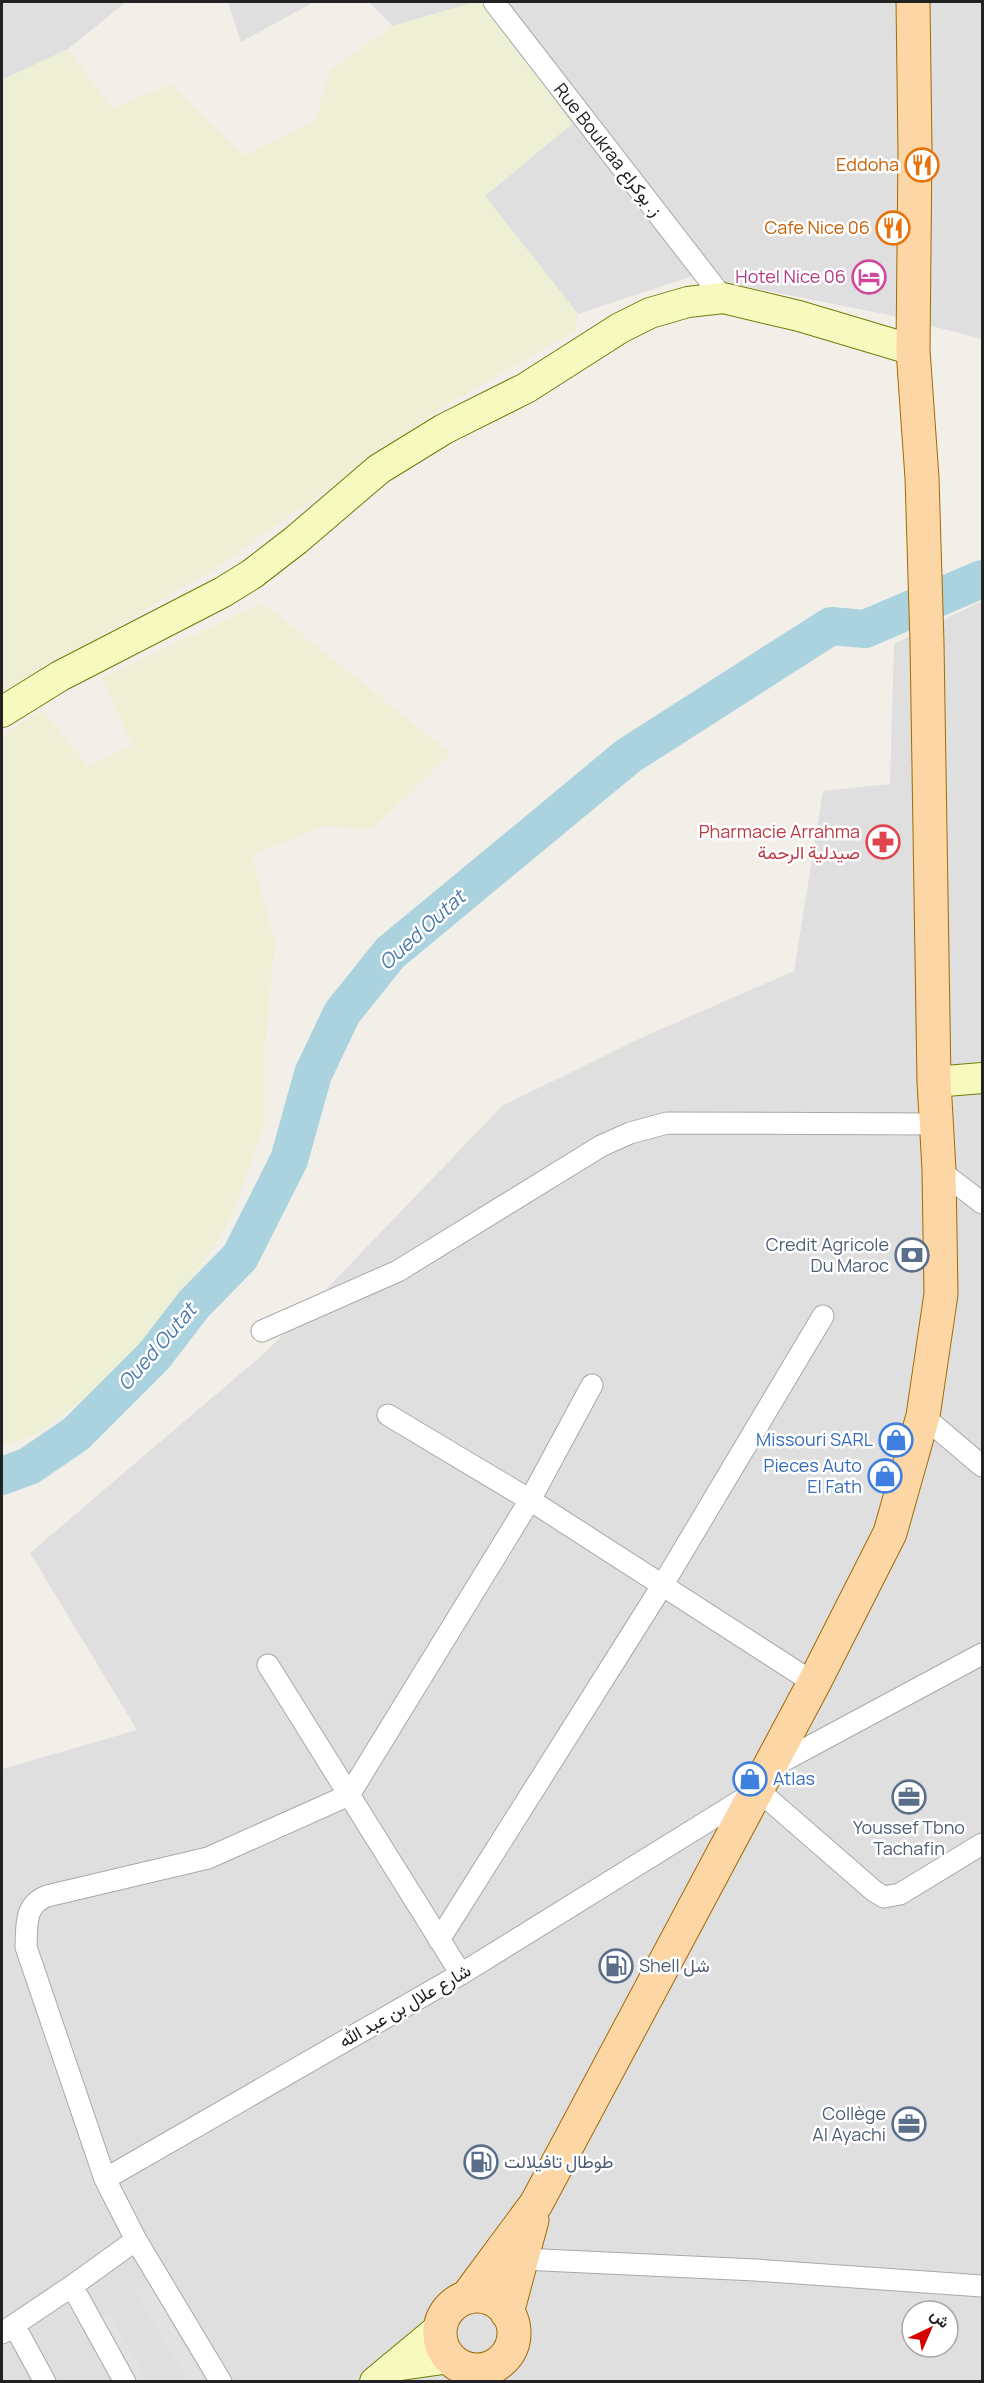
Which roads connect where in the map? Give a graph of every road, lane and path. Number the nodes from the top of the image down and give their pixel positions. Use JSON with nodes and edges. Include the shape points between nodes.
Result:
{"nodes":[{"id":1,"x":494,"y":2,"type":"edge"},
{"id":2,"x":913,"y":2,"type":"edge"},
{"id":3,"x":723,"y":298,"type":"junction"},
{"id":4,"x":913,"y":350,"type":"junction"},
{"id":5,"x":2,"y":712,"type":"edge"},
{"id":6,"x":982,"y":1078,"type":"edge"},
{"id":7,"x":934,"y":1082,"type":"junction"},
{"id":8,"x":935,"y":1124,"type":"junction"},
{"id":9,"x":939,"y":1170,"type":"junction"},
{"id":10,"x":982,"y":1203,"type":"edge"},
{"id":11,"x":823,"y":1316,"type":"dead end"},
{"id":12,"x":262,"y":1331,"type":"dead end"},
{"id":13,"x":592,"y":1385,"type":"dead end"},
{"id":14,"x":388,"y":1415,"type":"dead end"},
{"id":15,"x":923,"y":1416,"type":"junction"},
{"id":16,"x":982,"y":1466,"type":"edge"},
{"id":17,"x":530,"y":1500,"type":"junction"},
{"id":18,"x":662,"y":1586,"type":"junction"},
{"id":19,"x":982,"y":1654,"type":"edge"},
{"id":20,"x":268,"y":1665,"type":"dead end"},
{"id":21,"x":814,"y":1683,"type":"junction"},
{"id":22,"x":763,"y":1780,"type":"junction"},
{"id":23,"x":349,"y":1795,"type":"junction"},
{"id":24,"x":982,"y":1844,"type":"edge"},
{"id":25,"x":440,"y":1940,"type":"junction"},
{"id":26,"x":461,"y":1974,"type":"junction"},
{"id":27,"x":105,"y":2179,"type":"junction"},
{"id":28,"x":536,"y":2204,"type":"junction"},
{"id":29,"x":136,"y":2240,"type":"junction"},
{"id":30,"x":522,"y":2259,"type":"junction"},
{"id":31,"x":72,"y":2286,"type":"junction"},
{"id":32,"x":982,"y":2286,"type":"edge"},
{"id":33,"x":467,"y":2297,"type":"junction"},
{"id":34,"x":507,"y":2313,"type":"junction"},
{"id":35,"x":440,"y":2328,"type":"junction"},
{"id":36,"x":8,"y":2329,"type":"edge"},
{"id":37,"x":464,"y":2369,"type":"edge"},
{"id":38,"x":504,"y":2370,"type":"edge"},
{"id":39,"x":385,"y":2374,"type":"edge"},
{"id":40,"x":45,"y":2382,"type":"edge"},
{"id":41,"x":125,"y":2382,"type":"edge"},
{"id":42,"x":221,"y":2382,"type":"edge"}],
"edges":[{"from":1,"to":3,"type":"street","name":"Rue Boukraa ز. بوكراع"},
{"from":2,"to":4,"type":"main road"},
{"from":3,"to":4,"type":"street"},
{"from":3,"to":5,"type":"street","via":[[688,302],[650,313],[526,387],[444,429],[379,469],[252,574],[178,617],[60,676]]},
{"from":4,"to":7,"type":"main road","via":[[927,643]]},
{"from":6,"to":7,"type":"street"},
{"from":7,"to":8,"type":"main road"},
{"from":8,"to":9,"type":"main road"},
{"from":8,"to":12,"type":"street","via":[[667,1123],[630,1133],[601,1146],[398,1271]]},
{"from":9,"to":10,"type":"street"},
{"from":9,"to":15,"type":"main road","via":[[940,1294]]},
{"from":11,"to":18,"type":"street"},
{"from":13,"to":17,"type":"street"},
{"from":14,"to":17,"type":"street"},
{"from":15,"to":16,"type":"street"},
{"from":15,"to":21,"type":"main road","via":[[890,1533]]},
{"from":17,"to":18,"type":"street"},
{"from":17,"to":23,"type":"street"},
{"from":18,"to":21,"type":"street"},
{"from":18,"to":25,"type":"street"},
{"from":19,"to":22,"type":"street","name":"شارع علال بن عبد الله"},
{"from":20,"to":23,"type":"street"},
{"from":21,"to":22,"type":"main road"},
{"from":22,"to":24,"type":"street","via":[[884,1897],[900,1894]]},
{"from":22,"to":26,"type":"street","name":"شارع علال بن عبد الله"},
{"from":22,"to":28,"type":"main road"},
{"from":23,"to":25,"type":"street"},
{"from":23,"to":27,"type":"street","via":[[208,1857],[47,1896],[31,1908],[26,1947]]},
{"from":25,"to":26,"type":"street"},
{"from":26,"to":27,"type":"street","name":"شارع علال بن عبد الله"},
{"from":27,"to":29,"type":"street"},
{"from":28,"to":30,"type":"main road"},
{"from":28,"to":33,"type":"main road"},
{"from":29,"to":31,"type":"street"},
{"from":29,"to":42,"type":"street"},
{"from":30,"to":32,"type":"street"},
{"from":30,"to":34,"type":"main road"},
{"from":31,"to":36,"type":"street"},
{"from":31,"to":41,"type":"street"},
{"from":33,"to":34,"type":"main road","via":[[490,2298]]},
{"from":33,"to":35,"type":"main road","via":[[449,2308]]},
{"from":34,"to":38,"type":"main road","via":[[513,2336]]},
{"from":35,"to":37,"type":"main road","via":[[444,2349]]},
{"from":35,"to":39,"type":"street"},
{"from":36,"to":40,"type":"street"},
{"from":37,"to":38,"type":"main road","via":[[493,2366]]},
{"from":37,"to":39,"type":"street"}]}
